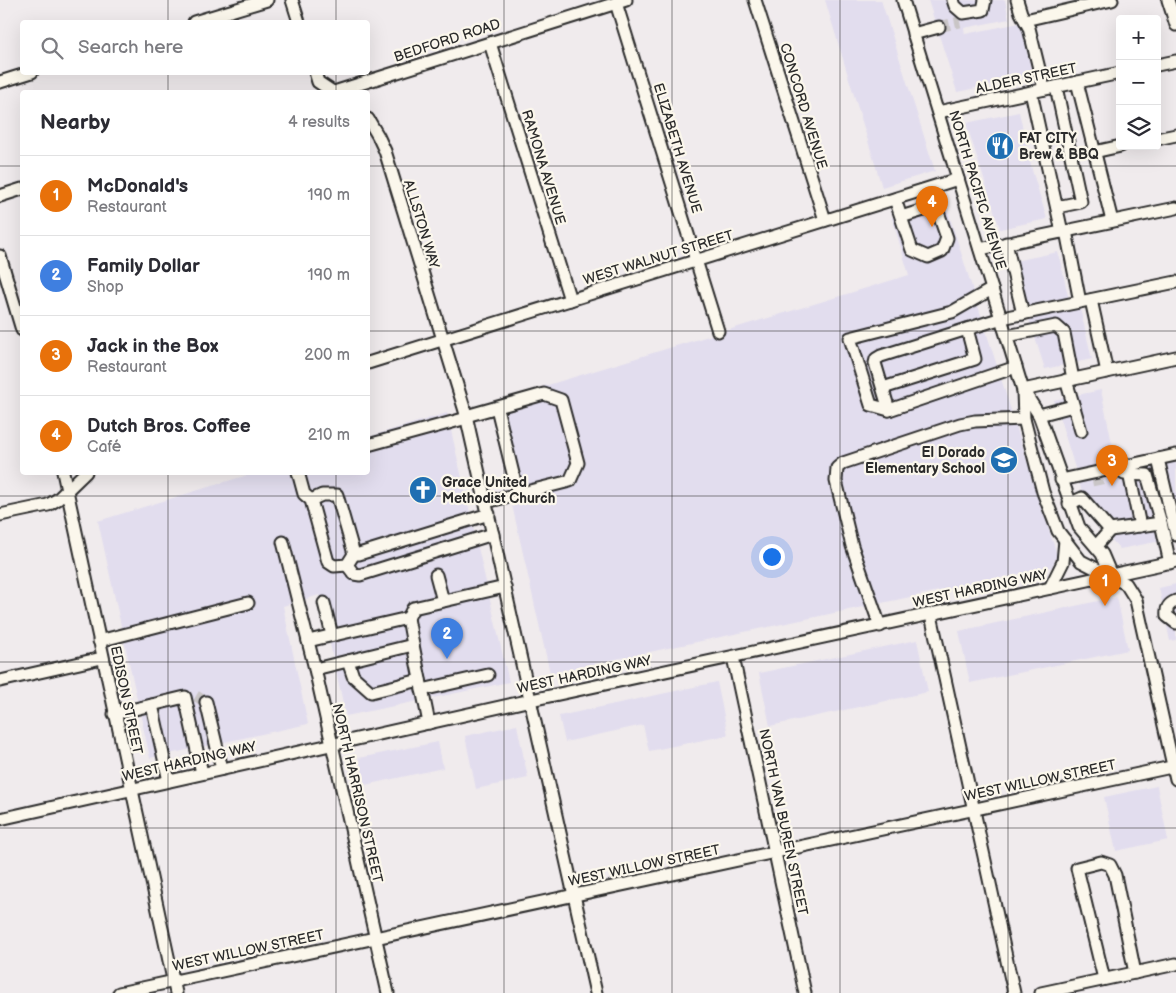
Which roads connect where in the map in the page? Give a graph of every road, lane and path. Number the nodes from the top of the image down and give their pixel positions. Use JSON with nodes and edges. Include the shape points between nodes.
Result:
{"nodes":[{"id":1,"x":267,"y":0,"type":"edge"},
{"id":2,"x":292,"y":0,"type":"edge"},
{"id":3,"x":755,"y":0,"type":"edge"},
{"id":4,"x":903,"y":0,"type":"edge"},
{"id":5,"x":953,"y":0,"type":"edge"},
{"id":6,"x":985,"y":0,"type":"edge"},
{"id":7,"x":1017,"y":0,"type":"edge"},
{"id":8,"x":1112,"y":0,"type":"edge"},
{"id":9,"x":1168,"y":0,"type":"edge"},
{"id":10,"x":621,"y":2,"type":"edge"},
{"id":11,"x":201,"y":20,"type":"edge"},
{"id":12,"x":298,"y":20,"type":"edge"},
{"id":13,"x":1025,"y":20,"type":"junction"},
{"id":14,"x":1176,"y":25,"type":"edge"},
{"id":15,"x":939,"y":27,"type":"tunnel mouth"},
{"id":16,"x":913,"y":34,"type":"junction"},
{"id":17,"x":490,"y":42,"type":"junction"},
{"id":18,"x":1176,"y":61,"type":"edge"},
{"id":19,"x":1161,"y":64,"type":"edge"},
{"id":20,"x":1116,"y":74,"type":"edge"},
{"id":21,"x":22,"y":75,"type":"edge"},
{"id":22,"x":316,"y":75,"type":"edge"},
{"id":23,"x":0,"y":82,"type":"edge"},
{"id":24,"x":1076,"y":82,"type":"junction"},
{"id":25,"x":1050,"y":88,"type":"junction"},
{"id":26,"x":330,"y":90,"type":"edge"},
{"id":27,"x":339,"y":90,"type":"edge"},
{"id":28,"x":1031,"y":92,"type":"junction"},
{"id":29,"x":938,"y":112,"type":"junction"},
{"id":30,"x":370,"y":123,"type":"edge"},
{"id":31,"x":1176,"y":135,"type":"edge"},
{"id":32,"x":1161,"y":138,"type":"edge"},
{"id":33,"x":1116,"y":147,"type":"edge"},
{"id":34,"x":1094,"y":152,"type":"junction"},
{"id":35,"x":958,"y":179,"type":"junction"},
{"id":36,"x":20,"y":190,"type":"edge"},
{"id":37,"x":0,"y":196,"type":"edge"},
{"id":38,"x":895,"y":198,"type":"junction"},
{"id":39,"x":1057,"y":207,"type":"junction"},
{"id":40,"x":1176,"y":208,"type":"edge"},
{"id":41,"x":901,"y":217,"type":"junction"},
{"id":42,"x":825,"y":220,"type":"junction"},
{"id":43,"x":1112,"y":221,"type":"junction"},
{"id":44,"x":1064,"y":231,"type":"junction"},
{"id":45,"x":1006,"y":243,"type":"junction"},
{"id":46,"x":980,"y":248,"type":"junction"},
{"id":47,"x":0,"y":256,"type":"edge"},
{"id":48,"x":697,"y":260,"type":"junction"},
{"id":49,"x":1176,"y":282,"type":"edge"},
{"id":50,"x":992,"y":289,"type":"junction"},
{"id":51,"x":570,"y":300,"type":"junction"},
{"id":52,"x":1085,"y":301,"type":"junction"},
{"id":53,"x":1023,"y":314,"type":"junction"},
{"id":54,"x":1002,"y":318,"type":"junction"},
{"id":55,"x":20,"y":323,"type":"edge"},
{"id":56,"x":967,"y":329,"type":"junction"},
{"id":57,"x":718,"y":331,"type":"dead end"},
{"id":58,"x":1007,"y":336,"type":"junction"},
{"id":59,"x":443,"y":339,"type":"junction"},
{"id":60,"x":1176,"y":357,"type":"edge"},
{"id":61,"x":975,"y":359,"type":"junction"},
{"id":62,"x":370,"y":362,"type":"edge"},
{"id":63,"x":1016,"y":366,"type":"junction"},
{"id":64,"x":1107,"y":372,"type":"junction"},
{"id":65,"x":982,"y":379,"type":"junction"},
{"id":66,"x":1070,"y":380,"type":"junction"},
{"id":67,"x":883,"y":388,"type":"junction"},
{"id":68,"x":1024,"y":390,"type":"junction"},
{"id":69,"x":1073,"y":406,"type":"junction"},
{"id":70,"x":497,"y":408,"type":"junction"},
{"id":71,"x":889,"y":410,"type":"junction"},
{"id":72,"x":1039,"y":415,"type":"junction"},
{"id":73,"x":467,"y":417,"type":"junction"},
{"id":74,"x":1024,"y":419,"type":"junction"},
{"id":75,"x":1080,"y":431,"type":"dead end"},
{"id":76,"x":370,"y":444,"type":"edge"},
{"id":77,"x":1176,"y":455,"type":"edge"},
{"id":78,"x":1158,"y":459,"type":"junction"},
{"id":79,"x":65,"y":475,"type":"edge"},
{"id":80,"x":83,"y":475,"type":"edge"},
{"id":81,"x":299,"y":475,"type":"edge"},
{"id":82,"x":1061,"y":480,"type":"junction"},
{"id":83,"x":1078,"y":480,"type":"junction"},
{"id":84,"x":1092,"y":481,"type":"tunnel mouth"},
{"id":85,"x":68,"y":490,"type":"junction"},
{"id":86,"x":518,"y":494,"type":"junction"},
{"id":87,"x":1082,"y":498,"type":"junction"},
{"id":88,"x":311,"y":500,"type":"junction"},
{"id":89,"x":486,"y":502,"type":"junction"},
{"id":90,"x":1070,"y":504,"type":"junction"},
{"id":91,"x":489,"y":514,"type":"junction"},
{"id":92,"x":0,"y":515,"type":"edge"},
{"id":93,"x":1161,"y":523,"type":"junction"},
{"id":94,"x":1140,"y":526,"type":"junction"},
{"id":95,"x":1110,"y":530,"type":"junction"},
{"id":96,"x":494,"y":534,"type":"junction"},
{"id":97,"x":1176,"y":535,"type":"edge"},
{"id":98,"x":1065,"y":540,"type":"junction"},
{"id":99,"x":283,"y":542,"type":"dead end"},
{"id":100,"x":1096,"y":546,"type":"junction"},
{"id":101,"x":354,"y":554,"type":"junction"},
{"id":102,"x":1173,"y":562,"type":"edge"},
{"id":103,"x":347,"y":565,"type":"junction"},
{"id":104,"x":436,"y":575,"type":"dead end"},
{"id":105,"x":1111,"y":575,"type":"junction"},
{"id":106,"x":505,"y":587,"type":"junction"},
{"id":107,"x":1050,"y":588,"type":"junction"},
{"id":108,"x":443,"y":601,"type":"junction"},
{"id":109,"x":1176,"y":601,"type":"edge"},
{"id":110,"x":248,"y":603,"type":"dead end"},
{"id":111,"x":324,"y":603,"type":"dead end"},
{"id":112,"x":931,"y":615,"type":"junction"},
{"id":113,"x":408,"y":618,"type":"junction"},
{"id":114,"x":1176,"y":623,"type":"edge"},
{"id":115,"x":880,"y":626,"type":"junction"},
{"id":116,"x":332,"y":635,"type":"junction"},
{"id":117,"x":308,"y":640,"type":"junction"},
{"id":118,"x":99,"y":641,"type":"junction"},
{"id":119,"x":413,"y":645,"type":"junction"},
{"id":120,"x":733,"y":657,"type":"junction"},
{"id":121,"x":102,"y":658,"type":"junction"},
{"id":122,"x":348,"y":662,"type":"junction"},
{"id":123,"x":315,"y":669,"type":"junction"},
{"id":124,"x":488,"y":675,"type":"dead end"},
{"id":125,"x":0,"y":681,"type":"edge"},
{"id":126,"x":421,"y":685,"type":"junction"},
{"id":127,"x":196,"y":698,"type":"junction"},
{"id":128,"x":531,"y":700,"type":"junction"},
{"id":129,"x":152,"y":705,"type":"junction"},
{"id":130,"x":114,"y":714,"type":"junction"},
{"id":131,"x":429,"y":723,"type":"junction"},
{"id":132,"x":332,"y":744,"type":"junction"},
{"id":133,"x":1175,"y":766,"type":"edge"},
{"id":134,"x":222,"y":769,"type":"junction"},
{"id":135,"x":202,"y":774,"type":"junction"},
{"id":136,"x":1176,"y":779,"type":"edge"},
{"id":137,"x":170,"y":781,"type":"junction"},
{"id":138,"x":131,"y":789,"type":"junction"},
{"id":139,"x":972,"y":809,"type":"junction"},
{"id":140,"x":0,"y":819,"type":"edge"},
{"id":141,"x":775,"y":852,"type":"junction"},
{"id":142,"x":575,"y":895,"type":"junction"},
{"id":143,"x":375,"y":938,"type":"junction"},
{"id":144,"x":1176,"y":964,"type":"edge"},
{"id":145,"x":1135,"y":973,"type":"junction"},
{"id":146,"x":1104,"y":980,"type":"junction"},
{"id":147,"x":174,"y":987,"type":"edge"},
{"id":148,"x":119,"y":993,"type":"edge"},
{"id":149,"x":388,"y":993,"type":"edge"},
{"id":150,"x":596,"y":993,"type":"edge"},
{"id":151,"x":805,"y":993,"type":"edge"},
{"id":152,"x":1014,"y":993,"type":"edge"},
{"id":153,"x":1041,"y":993,"type":"edge"}],
"edges":[{"from":1,"to":11,"type":"street"},
{"from":2,"to":12,"type":"street"},
{"from":3,"to":42,"type":"street","name":"CONCORD AVENUE"},
{"from":4,"to":16,"type":"street","name":"NORTH PACIFIC AVENUE"},
{"from":5,"to":6,"type":"street","via":[[962,18],[983,10]]},
{"from":7,"to":13,"type":"street"},
{"from":8,"to":13,"type":"street"},
{"from":9,"to":14,"type":"street"},
{"from":10,"to":17,"type":"street","name":"BEDFORD ROAD"},
{"from":10,"to":48,"type":"street","name":"ELIZABETH AVENUE"},
{"from":13,"to":25,"type":"street"},
{"from":15,"to":16,"type":"street"},
{"from":16,"to":29,"type":"street","name":"NORTH PACIFIC AVENUE"},
{"from":17,"to":27,"type":"street","name":"BEDFORD ROAD"},
{"from":17,"to":51,"type":"street","name":"RAMONA AVENUE"},
{"from":18,"to":19,"type":"street"},
{"from":20,"to":24,"type":"street","name":"ALDER STREET"},
{"from":21,"to":23,"type":"street"},
{"from":22,"to":26,"type":"street","via":[[318,82]]},
{"from":24,"to":25,"type":"street","name":"ALDER STREET"},
{"from":24,"to":34,"type":"street"},
{"from":25,"to":28,"type":"street","name":"ALDER STREET"},
{"from":25,"to":39,"type":"street","via":[[1081,202]]},
{"from":28,"to":29,"type":"street","name":"ALDER STREET"},
{"from":28,"to":39,"type":"street"},
{"from":29,"to":35,"type":"street","name":"NORTH PACIFIC AVENUE"},
{"from":30,"to":59,"type":"street","name":"ALLSTON WAY","via":[[385,151]]},
{"from":31,"to":32,"type":"street"},
{"from":33,"to":34,"type":"street"},
{"from":34,"to":43,"type":"street"},
{"from":35,"to":38,"type":"street","name":"WEST WALNUT STREET"},
{"from":35,"to":46,"type":"street","name":"NORTH PACIFIC AVENUE"},
{"from":36,"to":37,"type":"street"},
{"from":38,"to":41,"type":"street"},
{"from":38,"to":42,"type":"street","name":"WEST WALNUT STREET"},
{"from":39,"to":44,"type":"street"},
{"from":40,"to":43,"type":"street"},
{"from":41,"to":41,"type":"street","via":[[933,209],[938,212],[947,238],[942,251],[928,257],[912,250]]},
{"from":42,"to":48,"type":"street","name":"WEST WALNUT STREET"},
{"from":43,"to":44,"type":"street"},
{"from":44,"to":45,"type":"street"},
{"from":44,"to":52,"type":"street"},
{"from":45,"to":46,"type":"street"},
{"from":45,"to":53,"type":"street"},
{"from":46,"to":50,"type":"street","name":"NORTH PACIFIC AVENUE"},
{"from":47,"to":55,"type":"street"},
{"from":48,"to":51,"type":"street","name":"WEST WALNUT STREET"},
{"from":48,"to":57,"type":"street","name":"ELIZABETH AVENUE"},
{"from":49,"to":52,"type":"street"},
{"from":50,"to":54,"type":"street","name":"NORTH PACIFIC AVENUE"},
{"from":50,"to":71,"type":"street","via":[[952,312],[850,338],[872,405]]},
{"from":51,"to":59,"type":"street","name":"WEST WALNUT STREET"},
{"from":52,"to":53,"type":"street"},
{"from":52,"to":64,"type":"street"},
{"from":53,"to":54,"type":"street"},
{"from":54,"to":56,"type":"street"},
{"from":54,"to":58,"type":"street","name":"NORTH PACIFIC AVENUE"},
{"from":56,"to":61,"type":"street"},
{"from":56,"to":67,"type":"street","via":[[876,359]]},
{"from":58,"to":63,"type":"street","name":"NORTH PACIFIC AVENUE"},
{"from":58,"to":66,"type":"street","via":[[1059,327],[1064,333]]},
{"from":59,"to":62,"type":"street","name":"WEST WALNUT STREET"},
{"from":59,"to":73,"type":"street","name":"ALLSTON WAY"},
{"from":60,"to":64,"type":"street"},
{"from":61,"to":65,"type":"street"},
{"from":61,"to":67,"type":"street"},
{"from":63,"to":65,"type":"street"},
{"from":63,"to":68,"type":"street","name":"NORTH PACIFIC AVENUE"},
{"from":64,"to":66,"type":"street"},
{"from":65,"to":71,"type":"street"},
{"from":66,"to":68,"type":"street"},
{"from":66,"to":69,"type":"street"},
{"from":67,"to":71,"type":"street"},
{"from":68,"to":72,"type":"street","name":"NORTH PACIFIC AVENUE"},
{"from":68,"to":74,"type":"street","name":"NORTH PACIFIC AVENUE"},
{"from":69,"to":72,"type":"street"},
{"from":69,"to":75,"type":"street"},
{"from":70,"to":73,"type":"street"},
{"from":70,"to":86,"type":"street"},
{"from":70,"to":86,"type":"street","via":[[544,394],[561,400],[578,463],[570,481]]},
{"from":72,"to":82,"type":"street","name":"NORTH PACIFIC AVENUE"},
{"from":73,"to":76,"type":"street"},
{"from":73,"to":89,"type":"street","name":"ALLSTON WAY"},
{"from":74,"to":98,"type":"street","name":"NORTH PACIFIC AVENUE","via":[[1043,492],[1058,531]]},
{"from":74,"to":115,"type":"street","via":[[960,424],[843,463],[837,468],[836,481],[852,546]]},
{"from":77,"to":78,"type":"street"},
{"from":78,"to":83,"type":"street"},
{"from":78,"to":97,"type":"street"},
{"from":79,"to":85,"type":"street","name":"EDISON STREET"},
{"from":80,"to":85,"type":"street"},
{"from":81,"to":88,"type":"street","via":[[304,494]]},
{"from":82,"to":83,"type":"street"},
{"from":82,"to":90,"type":"street","name":"NORTH PACIFIC AVENUE"},
{"from":83,"to":84,"type":"street"},
{"from":83,"to":87,"type":"street"},
{"from":85,"to":92,"type":"street","via":[[48,505]]},
{"from":85,"to":118,"type":"street","name":"EDISON STREET"},
{"from":86,"to":89,"type":"street"},
{"from":87,"to":90,"type":"street"},
{"from":87,"to":95,"type":"street"},
{"from":88,"to":101,"type":"street","via":[[322,495],[337,495]]},
{"from":88,"to":103,"type":"street","via":[[328,562],[334,566]]},
{"from":89,"to":91,"type":"street","name":"ALLSTON WAY"},
{"from":90,"to":100,"type":"street","name":"NORTH PACIFIC AVENUE","via":[[1079,527]]},
{"from":91,"to":96,"type":"street","name":"ALLSTON WAY"},
{"from":91,"to":101,"type":"street"},
{"from":93,"to":94,"type":"street"},
{"from":93,"to":94,"type":"street","via":[[1147,475],[1126,474]]},
{"from":93,"to":102,"type":"street"},
{"from":94,"to":95,"type":"street"},
{"from":95,"to":100,"type":"street"},
{"from":96,"to":103,"type":"street","via":[[360,575],[354,574]]},
{"from":96,"to":106,"type":"street","name":"ALLSTON WAY"},
{"from":98,"to":105,"type":"street","name":"NORTH PACIFIC AVENUE","via":[[1082,561]]},
{"from":98,"to":107,"type":"street","via":[[1063,562]]},
{"from":99,"to":117,"type":"street","name":"NORTH HARRISON STREET"},
{"from":100,"to":105,"type":"street","name":"NORTH PACIFIC AVENUE"},
{"from":101,"to":103,"type":"street"},
{"from":102,"to":105,"type":"street","name":"WEST HARDING WAY"},
{"from":104,"to":108,"type":"street"},
{"from":105,"to":107,"type":"street","name":"WEST HARDING WAY"},
{"from":105,"to":133,"type":"street","via":[[1126,584],[1136,600]]},
{"from":106,"to":108,"type":"street"},
{"from":106,"to":128,"type":"street","name":"ALLSTON WAY"},
{"from":107,"to":112,"type":"street","name":"WEST HARDING WAY"},
{"from":108,"to":113,"type":"street","via":[[413,608]]},
{"from":109,"to":114,"type":"street","via":[[1166,610],[1167,616]]},
{"from":110,"to":118,"type":"street"},
{"from":111,"to":116,"type":"street"},
{"from":112,"to":115,"type":"street","name":"WEST HARDING WAY"},
{"from":112,"to":139,"type":"street"},
{"from":113,"to":116,"type":"street"},
{"from":113,"to":119,"type":"street"},
{"from":115,"to":120,"type":"street","name":"WEST HARDING WAY"},
{"from":116,"to":117,"type":"street"},
{"from":117,"to":123,"type":"street","name":"NORTH HARRISON STREET"},
{"from":118,"to":121,"type":"street","name":"EDISON STREET"},
{"from":119,"to":122,"type":"street"},
{"from":119,"to":126,"type":"street"},
{"from":120,"to":128,"type":"street","name":"WEST HARDING WAY"},
{"from":120,"to":141,"type":"street","name":"NORTH VAN BUREN STREET"},
{"from":121,"to":125,"type":"street"},
{"from":121,"to":130,"type":"street","name":"EDISON STREET"},
{"from":122,"to":123,"type":"street"},
{"from":122,"to":126,"type":"street","via":[[353,676],[371,692]]},
{"from":123,"to":132,"type":"street","name":"NORTH HARRISON STREET"},
{"from":124,"to":126,"type":"street"},
{"from":126,"to":131,"type":"street"},
{"from":127,"to":129,"type":"street"},
{"from":127,"to":134,"type":"street"},
{"from":127,"to":135,"type":"street"},
{"from":128,"to":131,"type":"street","name":"WEST HARDING WAY"},
{"from":128,"to":142,"type":"street","name":"ALLSTON WAY"},
{"from":129,"to":130,"type":"street"},
{"from":129,"to":137,"type":"street"},
{"from":130,"to":138,"type":"street","name":"EDISON STREET"},
{"from":131,"to":132,"type":"street","name":"WEST HARDING WAY"},
{"from":132,"to":134,"type":"street","name":"WEST HARDING WAY"},
{"from":132,"to":143,"type":"street","name":"NORTH HARRISON STREET"},
{"from":133,"to":136,"type":"street"},
{"from":133,"to":139,"type":"street","name":"WEST WILLOW STREET"},
{"from":134,"to":135,"type":"street","name":"WEST HARDING WAY"},
{"from":135,"to":137,"type":"street","name":"WEST HARDING WAY"},
{"from":137,"to":138,"type":"street","name":"WEST HARDING WAY"},
{"from":138,"to":140,"type":"street","name":"WEST HARDING WAY"},
{"from":138,"to":147,"type":"street","name":"EDISON STREET"},
{"from":139,"to":141,"type":"street","name":"WEST WILLOW STREET"},
{"from":139,"to":152,"type":"street"},
{"from":141,"to":142,"type":"street","name":"WEST WILLOW STREET"},
{"from":141,"to":151,"type":"street","name":"NORTH VAN BUREN STREET"},
{"from":142,"to":143,"type":"street","name":"WEST WILLOW STREET"},
{"from":142,"to":150,"type":"street","name":"ALLSTON WAY"},
{"from":143,"to":147,"type":"street","name":"WEST WILLOW STREET"},
{"from":143,"to":149,"type":"street","name":"NORTH HARRISON STREET"},
{"from":144,"to":145,"type":"street"},
{"from":145,"to":146,"type":"street"},
{"from":145,"to":146,"type":"street","via":[[1115,875],[1110,866],[1101,862],[1078,868]]},
{"from":146,"to":153,"type":"street"},
{"from":147,"to":148,"type":"street","name":"WEST WILLOW STREET"}]}
